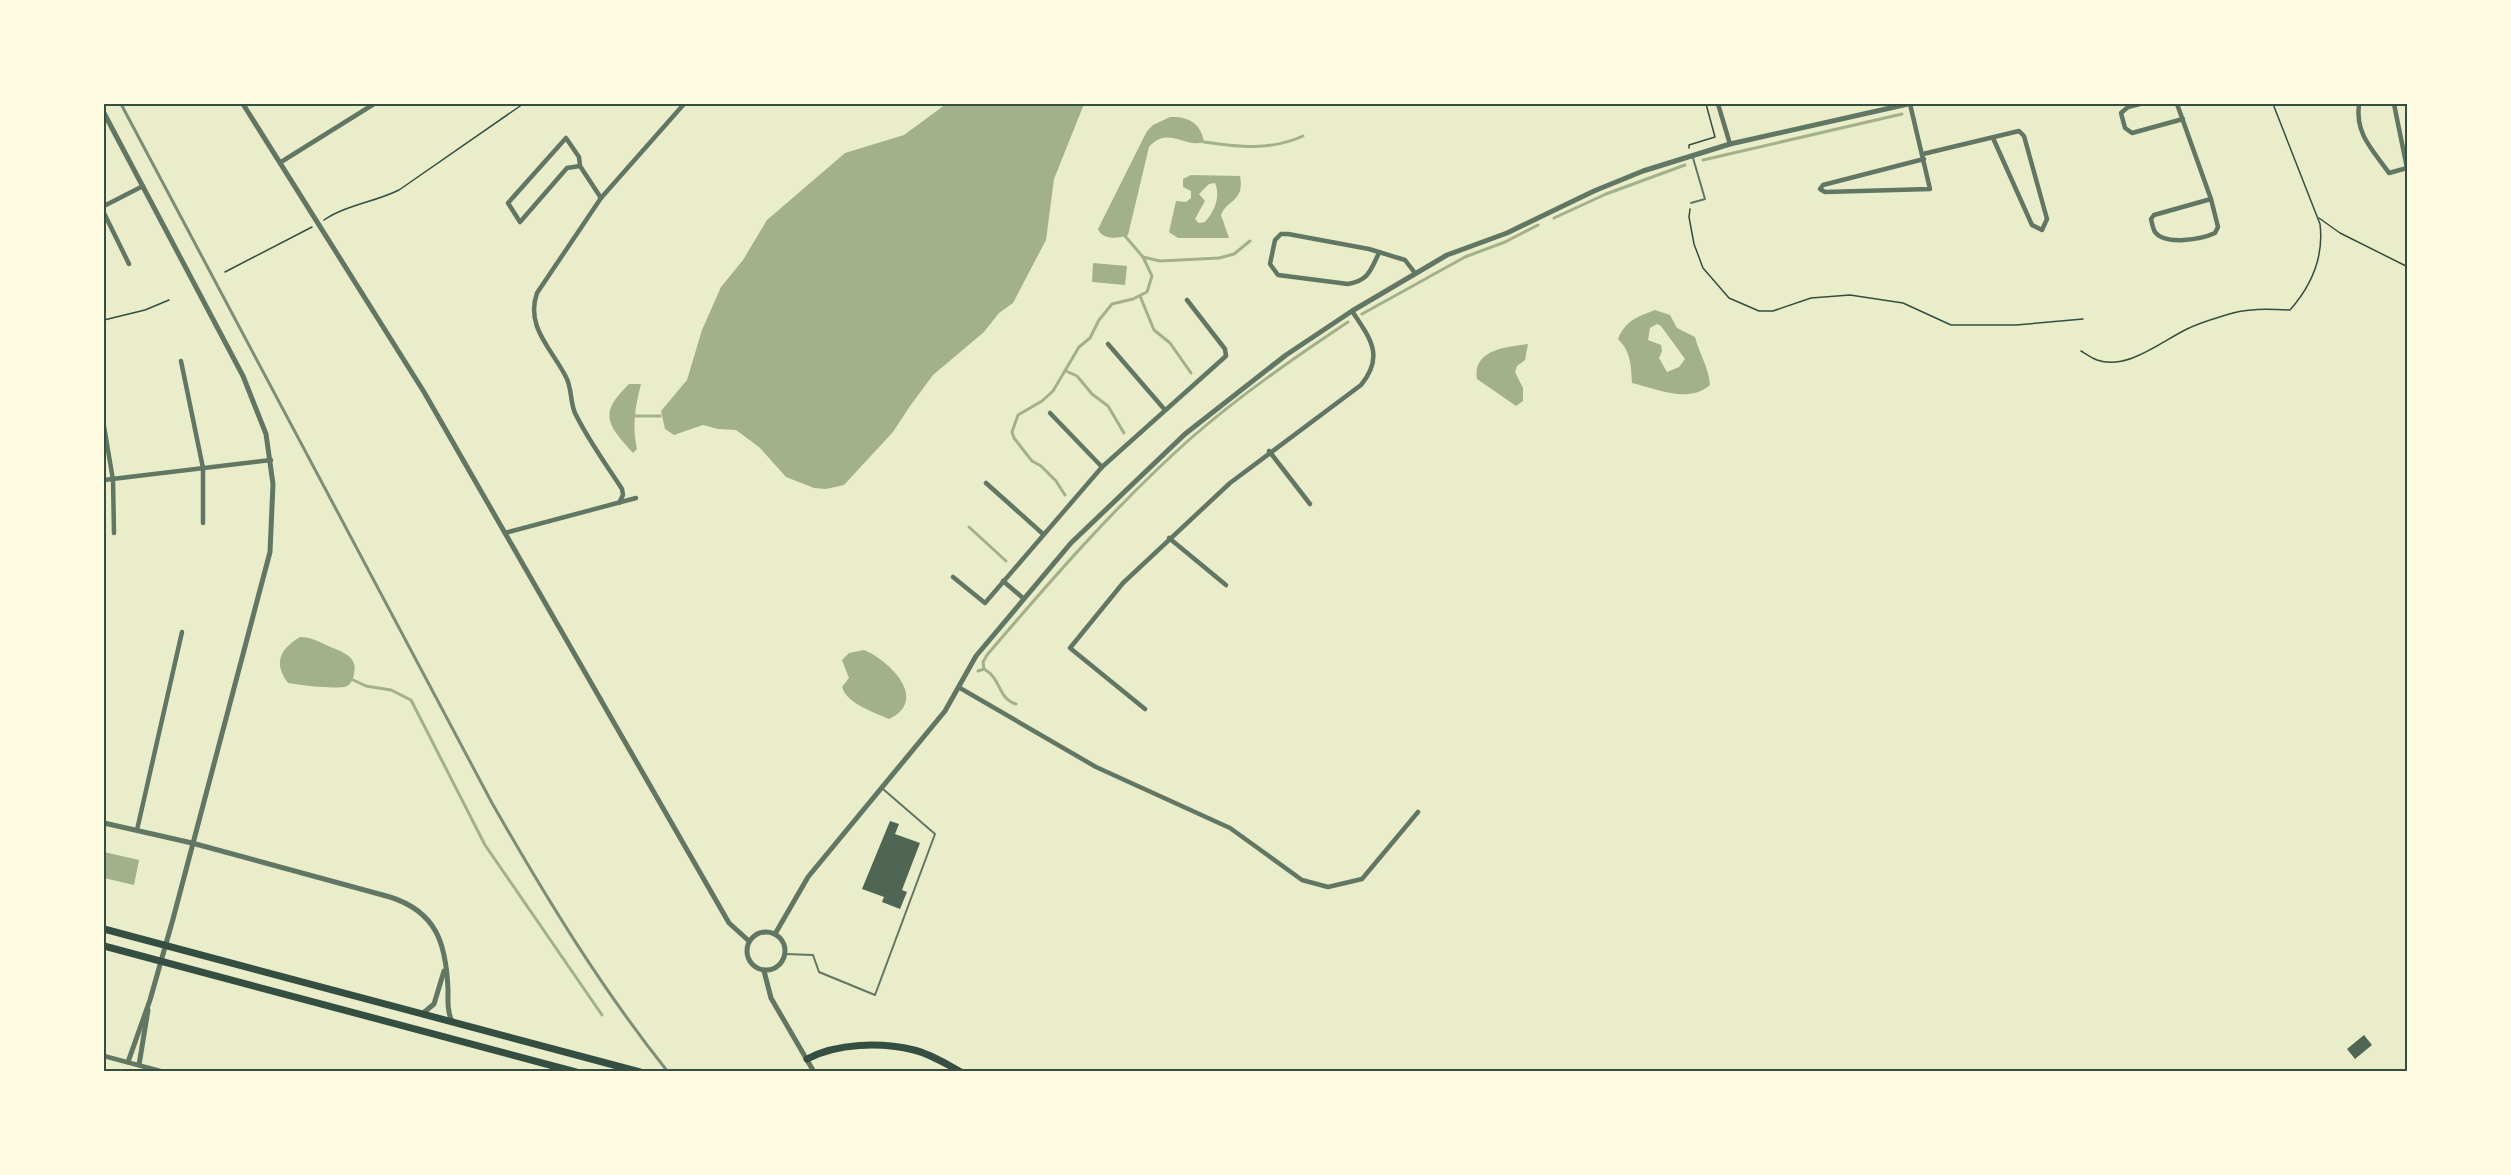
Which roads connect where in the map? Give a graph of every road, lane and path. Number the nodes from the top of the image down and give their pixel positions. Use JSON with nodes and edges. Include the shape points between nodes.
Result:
{"nodes":[{"id":1,"x":243,"y":104,"type":"edge"},
{"id":2,"x":374,"y":104,"type":"edge"},
{"id":3,"x":523,"y":104,"type":"edge"},
{"id":4,"x":684,"y":104,"type":"edge"},
{"id":5,"x":1706,"y":104,"type":"edge"},
{"id":6,"x":1718,"y":104,"type":"edge"},
{"id":7,"x":1909,"y":104,"type":"edge"},
{"id":8,"x":2140,"y":104,"type":"edge"},
{"id":9,"x":2177,"y":104,"type":"edge"},
{"id":10,"x":2273,"y":104,"type":"edge"},
{"id":11,"x":2359,"y":104,"type":"edge"},
{"id":12,"x":2394,"y":104,"type":"edge"},
{"id":13,"x":104,"y":113,"type":"edge"},
{"id":14,"x":2183,"y":119,"type":"junction"},
{"id":15,"x":1993,"y":138,"type":"junction"},
{"id":16,"x":1730,"y":144,"type":"junction"},
{"id":17,"x":1689,"y":145,"type":"dead end"},
{"id":18,"x":1692,"y":155,"type":"junction"},
{"id":19,"x":1923,"y":156,"type":"junction"},
{"id":20,"x":281,"y":162,"type":"junction"},
{"id":21,"x":580,"y":166,"type":"junction"},
{"id":22,"x":142,"y":186,"type":"junction"},
{"id":23,"x":601,"y":198,"type":"junction"},
{"id":24,"x":2211,"y":199,"type":"junction"},
{"id":25,"x":1691,"y":203,"type":"joint"},
{"id":26,"x":104,"y":206,"type":"edge"},
{"id":27,"x":104,"y":213,"type":"edge"},
{"id":28,"x":335,"y":213,"type":"dead end"},
{"id":29,"x":2318,"y":216,"type":"junction"},
{"id":30,"x":307,"y":231,"type":"dead end"},
{"id":31,"x":1379,"y":253,"type":"junction"},
{"id":32,"x":129,"y":264,"type":"dead end"},
{"id":33,"x":2408,"y":267,"type":"edge"},
{"id":34,"x":225,"y":272,"type":"dead end"},
{"id":35,"x":1415,"y":273,"type":"junction"},
{"id":36,"x":169,"y":300,"type":"dead end"},
{"id":37,"x":1187,"y":300,"type":"dead end"},
{"id":38,"x":1352,"y":311,"type":"junction"},
{"id":39,"x":2083,"y":319,"type":"dead end"},
{"id":40,"x":104,"y":320,"type":"edge"},
{"id":41,"x":1108,"y":344,"type":"dead end"},
{"id":42,"x":2081,"y":351,"type":"dead end"},
{"id":43,"x":182,"y":361,"type":"dead end"},
{"id":44,"x":1165,"y":410,"type":"junction"},
{"id":45,"x":1050,"y":413,"type":"dead end"},
{"id":46,"x":104,"y":426,"type":"edge"},
{"id":47,"x":1269,"y":451,"type":"junction"},
{"id":48,"x":271,"y":460,"type":"junction"},
{"id":49,"x":1102,"y":467,"type":"junction"},
{"id":50,"x":203,"y":468,"type":"junction"},
{"id":51,"x":104,"y":480,"type":"edge"},
{"id":52,"x":113,"y":480,"type":"junction"},
{"id":53,"x":986,"y":483,"type":"dead end"},
{"id":54,"x":636,"y":498,"type":"dead end"},
{"id":55,"x":619,"y":503,"type":"junction"},
{"id":56,"x":1310,"y":504,"type":"dead end"},
{"id":57,"x":203,"y":523,"type":"dead end"},
{"id":58,"x":114,"y":532,"type":"dead end"},
{"id":59,"x":505,"y":533,"type":"junction"},
{"id":60,"x":1043,"y":534,"type":"junction"},
{"id":61,"x":1169,"y":538,"type":"junction"},
{"id":62,"x":953,"y":577,"type":"dead end"},
{"id":63,"x":1003,"y":581,"type":"junction"},
{"id":64,"x":1226,"y":585,"type":"dead end"},
{"id":65,"x":1023,"y":598,"type":"junction"},
{"id":66,"x":182,"y":632,"type":"dead end"},
{"id":67,"x":960,"y":688,"type":"junction"},
{"id":68,"x":1145,"y":709,"type":"dead end"},
{"id":69,"x":882,"y":788,"type":"junction"},
{"id":70,"x":1418,"y":812,"type":"dead end"},
{"id":71,"x":104,"y":823,"type":"edge"},
{"id":72,"x":137,"y":830,"type":"junction"},
{"id":73,"x":192,"y":843,"type":"junction"},
{"id":74,"x":104,"y":929,"type":"edge"},
{"id":75,"x":775,"y":934,"type":"junction"},
{"id":76,"x":749,"y":941,"type":"junction"},
{"id":77,"x":104,"y":946,"type":"edge"},
{"id":78,"x":785,"y":954,"type":"junction"},
{"id":79,"x":446,"y":964,"type":"junction"},
{"id":80,"x":764,"y":971,"type":"junction"},
{"id":81,"x":150,"y":1000,"type":"junction"},
{"id":82,"x":422,"y":1014,"type":"junction"},
{"id":83,"x":452,"y":1022,"type":"junction"},
{"id":84,"x":104,"y":1056,"type":"edge"},
{"id":85,"x":807,"y":1059,"type":"junction"},
{"id":86,"x":128,"y":1062,"type":"junction"},
{"id":87,"x":139,"y":1065,"type":"junction"},
{"id":88,"x":164,"y":1071,"type":"edge"},
{"id":89,"x":576,"y":1071,"type":"edge"},
{"id":90,"x":640,"y":1071,"type":"edge"},
{"id":91,"x":814,"y":1071,"type":"edge"},
{"id":92,"x":961,"y":1071,"type":"edge"}],
"edges":[{"from":1,"to":20,"type":"street"},
{"from":2,"to":20,"type":"street"},
{"from":3,"to":28,"type":"path","via":[[399,190]]},
{"from":4,"to":23,"type":"street"},
{"from":5,"to":17,"type":"path","via":[[1715,137]]},
{"from":6,"to":16,"type":"street"},
{"from":7,"to":16,"type":"street"},
{"from":7,"to":19,"type":"street"},
{"from":8,"to":14,"type":"street","via":[[2121,113],[2125,128],[2132,133]]},
{"from":9,"to":14,"type":"street"},
{"from":10,"to":29,"type":"path"},
{"from":11,"to":12,"type":"street","via":[[2357,119],[2362,135],[2390,173],[2407,168]]},
{"from":13,"to":22,"type":"street"},
{"from":14,"to":24,"type":"street"},
{"from":15,"to":15,"type":"street","via":[[2032,225],[2042,230],[2047,219],[2024,136],[2019,131]]},
{"from":15,"to":19,"type":"street"},
{"from":16,"to":18,"type":"street"},
{"from":18,"to":25,"type":"lane","via":[[1705,199]]},
{"from":18,"to":35,"type":"street","via":[[1594,191],[1507,233],[1447,255]]},
{"from":19,"to":19,"type":"street","via":[[1930,189],[1820,189],[1823,184]]},
{"from":20,"to":59,"type":"street","via":[[389,332]]},
{"from":21,"to":21,"type":"street","via":[[579,157],[566,138],[508,203],[520,222],[567,168]]},
{"from":21,"to":23,"type":"street"},
{"from":22,"to":26,"type":"street"},
{"from":22,"to":48,"type":"street","via":[[243,376],[266,434]]},
{"from":23,"to":55,"type":"street","via":[[537,293],[533,317],[568,380],[575,413],[622,489]]},
{"from":24,"to":24,"type":"street","via":[[2218,227],[2215,233],[2188,242],[2155,232],[2151,219],[2154,215]]},
{"from":25,"to":39,"type":"path","via":[[1689,217],[1703,268],[1730,298],[1759,311],[1773,311],[1811,298],[1851,295],[1904,303],[1951,325]]},
{"from":27,"to":32,"type":"street"},
{"from":29,"to":33,"type":"path","via":[[2340,233]]},
{"from":29,"to":42,"type":"path","via":[[2322,240],[2318,259],[2311,282],[2290,310],[2228,314],[2186,330],[2147,352],[2112,362],[2098,361]]},
{"from":30,"to":34,"type":"path"},
{"from":31,"to":31,"type":"street","via":[[1281,234],[1275,240],[1270,264],[1278,275],[1348,284],[1367,276]]},
{"from":31,"to":35,"type":"street","via":[[1405,260]]},
{"from":35,"to":38,"type":"street"},
{"from":36,"to":40,"type":"path"},
{"from":37,"to":44,"type":"street","via":[[1225,349],[1226,356]]},
{"from":38,"to":47,"type":"street","via":[[1371,343],[1374,363],[1370,373],[1361,385]]},
{"from":38,"to":65,"type":"street","via":[[1286,355],[1185,434],[1079,535]]},
{"from":41,"to":44,"type":"street"},
{"from":43,"to":50,"type":"street"},
{"from":44,"to":49,"type":"street"},
{"from":45,"to":49,"type":"street"},
{"from":46,"to":52,"type":"street"},
{"from":47,"to":56,"type":"street"},
{"from":47,"to":61,"type":"street"},
{"from":48,"to":50,"type":"street"},
{"from":48,"to":73,"type":"street","via":[[270,552]]},
{"from":49,"to":60,"type":"street"},
{"from":50,"to":52,"type":"street"},
{"from":50,"to":57,"type":"street"},
{"from":51,"to":52,"type":"street"},
{"from":52,"to":58,"type":"street"},
{"from":53,"to":60,"type":"street"},
{"from":54,"to":55,"type":"street"},
{"from":55,"to":59,"type":"street"},
{"from":59,"to":76,"type":"street","via":[[729,923]]},
{"from":60,"to":63,"type":"street"},
{"from":61,"to":64,"type":"street"},
{"from":61,"to":68,"type":"street","via":[[1123,583],[1070,648]]},
{"from":62,"to":63,"type":"street","via":[[985,603]]},
{"from":63,"to":65,"type":"street"},
{"from":65,"to":67,"type":"street","via":[[976,656]]},
{"from":66,"to":72,"type":"street"},
{"from":67,"to":69,"type":"street"},
{"from":67,"to":70,"type":"street","via":[[1096,767],[1230,828],[1302,880],[1328,887],[1362,879]]},
{"from":69,"to":75,"type":"street","via":[[808,877]]},
{"from":69,"to":78,"type":"lane","via":[[935,834],[875,995],[819,972],[813,955]]},
{"from":71,"to":72,"type":"street"},
{"from":72,"to":73,"type":"street"},
{"from":73,"to":79,"type":"street","via":[[412,906],[435,929]]},
{"from":73,"to":81,"type":"street"},
{"from":74,"to":82,"type":"main road"},
{"from":75,"to":76,"type":"street","via":[[760,933]]},
{"from":75,"to":78,"type":"street","via":[[783,942]]},
{"from":76,"to":80,"type":"street","via":[[746,952],[750,963]]},
{"from":77,"to":89,"type":"main road"},
{"from":78,"to":80,"type":"street","via":[[776,968]]},
{"from":79,"to":82,"type":"street","via":[[434,1004]]},
{"from":79,"to":83,"type":"street","via":[[447,1007]]},
{"from":80,"to":85,"type":"street","via":[[771,998]]},
{"from":81,"to":86,"type":"street"},
{"from":81,"to":87,"type":"street"},
{"from":82,"to":83,"type":"main road"},
{"from":83,"to":90,"type":"main road"},
{"from":84,"to":86,"type":"street"},
{"from":85,"to":91,"type":"street"},
{"from":85,"to":92,"type":"main road","via":[[818,1053],[874,1045],[915,1050]]},
{"from":86,"to":87,"type":"street"},
{"from":87,"to":88,"type":"street"}]}
